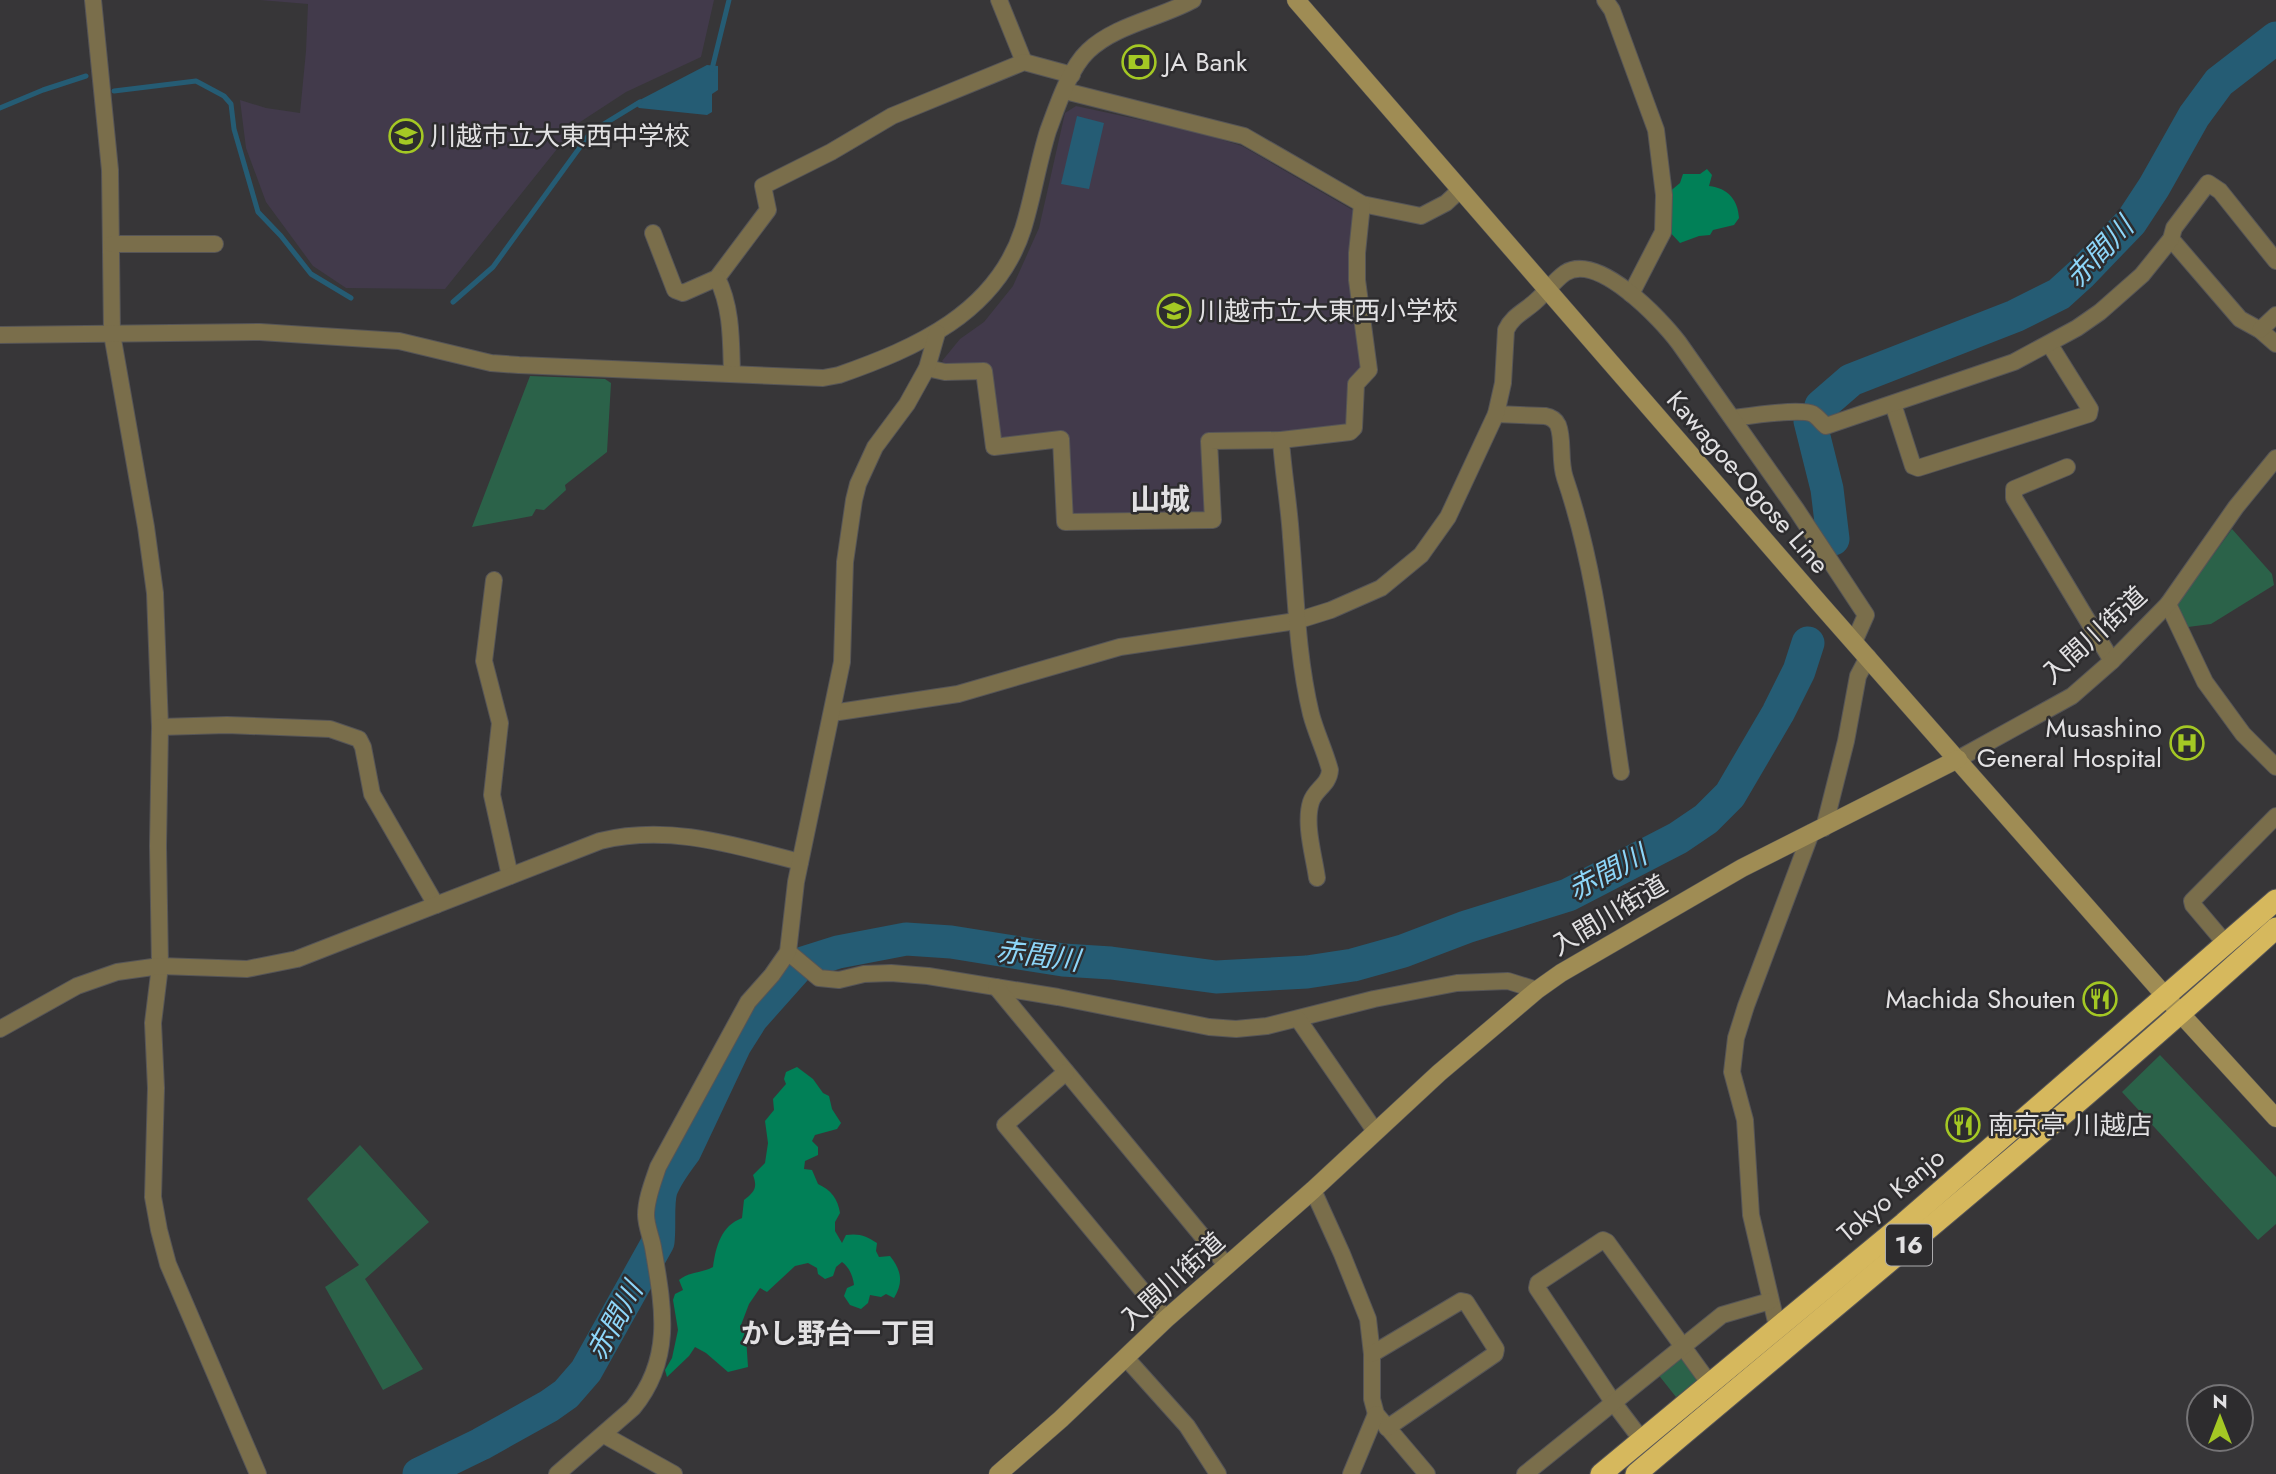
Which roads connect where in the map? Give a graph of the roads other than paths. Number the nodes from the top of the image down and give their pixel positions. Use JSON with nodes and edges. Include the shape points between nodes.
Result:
{"nodes":[{"id":1,"x":93,"y":0,"type":"edge"},
{"id":2,"x":999,"y":0,"type":"edge"},
{"id":3,"x":1193,"y":0,"type":"edge"},
{"id":4,"x":1296,"y":0,"type":"edge"},
{"id":5,"x":1605,"y":0,"type":"edge"},
{"id":6,"x":1024,"y":62,"type":"junction"},
{"id":7,"x":1072,"y":75,"type":"junction"},
{"id":8,"x":1065,"y":91,"type":"junction"},
{"id":9,"x":1460,"y":190,"type":"junction"},
{"id":10,"x":1362,"y":204,"type":"junction"},
{"id":11,"x":653,"y":233,"type":"dead end"},
{"id":12,"x":2171,"y":239,"type":"junction"},
{"id":13,"x":112,"y":244,"type":"junction"},
{"id":14,"x":215,"y":244,"type":"dead end"},
{"id":15,"x":2276,"y":261,"type":"edge"},
{"id":16,"x":717,"y":278,"type":"junction"},
{"id":17,"x":1546,"y":291,"type":"junction"},
{"id":18,"x":1631,"y":294,"type":"junction"},
{"id":19,"x":2276,"y":315,"type":"edge"},
{"id":20,"x":2260,"y":330,"type":"junction"},
{"id":21,"x":937,"y":333,"type":"junction"},
{"id":22,"x":112,"y":334,"type":"junction"},
{"id":23,"x":0,"y":335,"type":"edge"},
{"id":24,"x":2276,"y":344,"type":"edge"},
{"id":25,"x":2050,"y":345,"type":"junction"},
{"id":26,"x":927,"y":368,"type":"junction"},
{"id":27,"x":732,"y":374,"type":"junction"},
{"id":28,"x":1893,"y":404,"type":"junction"},
{"id":29,"x":1496,"y":414,"type":"junction"},
{"id":30,"x":1733,"y":418,"type":"junction"},
{"id":31,"x":1281,"y":440,"type":"junction"},
{"id":32,"x":2276,"y":458,"type":"edge"},
{"id":33,"x":2067,"y":467,"type":"dead end"},
{"id":34,"x":494,"y":580,"type":"dead end"},
{"id":35,"x":2168,"y":604,"type":"junction"},
{"id":36,"x":1296,"y":621,"type":"junction"},
{"id":37,"x":1854,"y":642,"type":"junction"},
{"id":38,"x":1868,"y":657,"type":"junction"},
{"id":39,"x":2112,"y":661,"type":"junction"},
{"id":40,"x":832,"y":713,"type":"junction"},
{"id":41,"x":159,"y":727,"type":"junction"},
{"id":42,"x":1958,"y":759,"type":"junction"},
{"id":43,"x":2276,"y":767,"type":"edge"},
{"id":44,"x":1620,"y":772,"type":"dead end"},
{"id":45,"x":2276,"y":816,"type":"edge"},
{"id":46,"x":1818,"y":831,"type":"junction"},
{"id":47,"x":800,"y":862,"type":"junction"},
{"id":48,"x":510,"y":876,"type":"junction"},
{"id":49,"x":1317,"y":878,"type":"dead end"},
{"id":50,"x":2276,"y":900,"type":"edge"},
{"id":51,"x":436,"y":905,"type":"junction"},
{"id":52,"x":2276,"y":928,"type":"edge"},
{"id":53,"x":2226,"y":944,"type":"junction"},
{"id":54,"x":799,"y":960,"type":"junction"},
{"id":55,"x":160,"y":966,"type":"junction"},
{"id":56,"x":996,"y":987,"type":"junction"},
{"id":57,"x":1537,"y":990,"type":"junction"},
{"id":58,"x":2165,"y":996,"type":"junction"},
{"id":59,"x":2181,"y":1014,"type":"junction"},
{"id":60,"x":1298,"y":1019,"type":"junction"},
{"id":61,"x":0,"y":1029,"type":"edge"},
{"id":62,"x":1066,"y":1072,"type":"junction"},
{"id":63,"x":2276,"y":1118,"type":"edge"},
{"id":64,"x":1375,"y":1131,"type":"junction"},
{"id":65,"x":1313,"y":1190,"type":"junction"},
{"id":66,"x":1227,"y":1266,"type":"junction"},
{"id":67,"x":1770,"y":1301,"type":"junction"},
{"id":68,"x":1166,"y":1319,"type":"junction"},
{"id":69,"x":1777,"y":1326,"type":"junction"},
{"id":70,"x":1681,"y":1346,"type":"junction"},
{"id":71,"x":1372,"y":1354,"type":"junction"},
{"id":72,"x":1126,"y":1358,"type":"junction"},
{"id":73,"x":1710,"y":1384,"type":"junction"},
{"id":74,"x":1613,"y":1402,"type":"junction"},
{"id":75,"x":1376,"y":1414,"type":"junction"},
{"id":76,"x":1387,"y":1429,"type":"junction"},
{"id":77,"x":604,"y":1435,"type":"junction"},
{"id":78,"x":1641,"y":1439,"type":"junction"},
{"id":79,"x":1003,"y":1473,"type":"edge"},
{"id":80,"x":258,"y":1474,"type":"edge"},
{"id":81,"x":557,"y":1474,"type":"edge"},
{"id":82,"x":674,"y":1474,"type":"edge"},
{"id":83,"x":1218,"y":1474,"type":"edge"},
{"id":84,"x":1351,"y":1474,"type":"edge"},
{"id":85,"x":1427,"y":1474,"type":"edge"},
{"id":86,"x":1525,"y":1474,"type":"edge"},
{"id":87,"x":1601,"y":1474,"type":"edge"},
{"id":88,"x":1636,"y":1474,"type":"edge"}],
"edges":[{"from":1,"to":13,"type":"street","via":[[110,170]]},
{"from":2,"to":6,"type":"street"},
{"from":3,"to":7,"type":"street","via":[[1100,42]]},
{"from":4,"to":9,"type":"main road","name":"Kawagoe-Ogose Line"},
{"from":5,"to":18,"type":"street","via":[[1656,130],[1664,195],[1663,232]]},
{"from":6,"to":7,"type":"street"},
{"from":6,"to":16,"type":"street","via":[[892,116],[763,186],[768,210]]},
{"from":7,"to":8,"type":"street"},
{"from":8,"to":10,"type":"street","via":[[1244,136]]},
{"from":8,"to":21,"type":"street","via":[[1043,148],[1015,250],[975,306]]},
{"from":9,"to":10,"type":"street","via":[[1421,216]]},
{"from":9,"to":17,"type":"main road","name":"Kawagoe-Ogose Line"},
{"from":10,"to":31,"type":"street","via":[[1357,280],[1369,370],[1356,384],[1354,428]]},
{"from":11,"to":16,"type":"street","via":[[677,292]]},
{"from":12,"to":15,"type":"street","via":[[2174,228],[2208,183],[2220,191]]},
{"from":12,"to":20,"type":"street","via":[[2241,319]]},
{"from":12,"to":25,"type":"street","via":[[2127,289]]},
{"from":13,"to":14,"type":"street"},
{"from":13,"to":22,"type":"street"},
{"from":16,"to":27,"type":"street","via":[[729,317]]},
{"from":17,"to":18,"type":"street","via":[[1565,273],[1587,270]]},
{"from":17,"to":29,"type":"street","via":[[1506,330]]},
{"from":17,"to":37,"type":"main road","name":"Kawagoe-Ogose Line"},
{"from":18,"to":30,"type":"street","via":[[1663,321]]},
{"from":19,"to":20,"type":"street"},
{"from":20,"to":24,"type":"street"},
{"from":21,"to":26,"type":"street"},
{"from":21,"to":27,"type":"street","via":[[839,375]]},
{"from":22,"to":23,"type":"street"},
{"from":22,"to":27,"type":"street","via":[[260,332],[398,341],[491,363]]},
{"from":22,"to":41,"type":"street","via":[[155,593]]},
{"from":25,"to":28,"type":"street"},
{"from":25,"to":28,"type":"street","via":[[2089,414],[1918,468],[1913,466]]},
{"from":26,"to":31,"type":"street","via":[[984,371],[995,447],[1061,439],[1065,522],[1213,520],[1209,441]]},
{"from":26,"to":40,"type":"street","via":[[875,447],[858,484],[848,539],[842,662]]},
{"from":28,"to":30,"type":"street","via":[[1826,426],[1803,412]]},
{"from":29,"to":36,"type":"street","via":[[1448,517],[1421,555],[1381,588]]},
{"from":29,"to":44,"type":"street","via":[[1545,416],[1559,428],[1565,477],[1584,540]]},
{"from":30,"to":37,"type":"street","via":[[1866,615]]},
{"from":31,"to":36,"type":"street"},
{"from":32,"to":35,"type":"street","name":"入間川街道"},
{"from":33,"to":39,"type":"street","via":[[2014,489],[2014,498]]},
{"from":34,"to":48,"type":"street","via":[[484,661],[500,723],[492,795]]},
{"from":35,"to":39,"type":"street","name":"入間川街道"},
{"from":35,"to":43,"type":"street","via":[[2205,682]]},
{"from":36,"to":40,"type":"street","via":[[1120,647],[958,694]]},
{"from":36,"to":49,"type":"street","via":[[1310,712],[1330,770],[1330,778],[1310,803]]},
{"from":37,"to":38,"type":"main road","name":"Kawagoe-Ogose Line"},
{"from":38,"to":42,"type":"main road","name":"Kawagoe-Ogose Line"},
{"from":38,"to":46,"type":"street","via":[[1858,676],[1846,741]]},
{"from":39,"to":42,"type":"street","name":"入間川街道","via":[[2072,696]]},
{"from":40,"to":47,"type":"street"},
{"from":41,"to":51,"type":"street","via":[[330,729],[359,739],[375,801]]},
{"from":41,"to":55,"type":"street"},
{"from":42,"to":46,"type":"main road","name":"入間川街道"},
{"from":42,"to":58,"type":"main road","name":"Kawagoe-Ogose Line"},
{"from":45,"to":53,"type":"street","via":[[2192,901]]},
{"from":46,"to":57,"type":"main road","name":"入間川街道","via":[[1672,907]]},
{"from":46,"to":67,"type":"street","via":[[1735,1038],[1732,1072],[1745,1121],[1751,1215]]},
{"from":47,"to":48,"type":"street","via":[[705,838],[640,833],[600,841]]},
{"from":47,"to":54,"type":"street"},
{"from":48,"to":51,"type":"street"},
{"from":50,"to":53,"type":"highway","name":"Tokyo Kanjo","number":"16"},
{"from":51,"to":55,"type":"street","via":[[297,959],[247,969]]},
{"from":52,"to":59,"type":"highway","name":"Tokyo Kanjo","number":"16"},
{"from":53,"to":58,"type":"highway","name":"Tokyo Kanjo","number":"16"},
{"from":54,"to":56,"type":"street","via":[[820,978],[891,973]]},
{"from":54,"to":77,"type":"street","via":[[772,975],[748,1002],[658,1167],[646,1215],[663,1307],[659,1358],[641,1398]]},
{"from":55,"to":61,"type":"street","via":[[117,972],[77,986]]},
{"from":55,"to":80,"type":"street","via":[[153,1023],[152,1161],[159,1230],[183,1304]]},
{"from":56,"to":60,"type":"street","via":[[1209,1027],[1236,1029]]},
{"from":56,"to":62,"type":"street"},
{"from":57,"to":60,"type":"street","via":[[1484,980],[1374,999]]},
{"from":57,"to":64,"type":"main road","name":"入間川街道"},
{"from":58,"to":59,"type":"main road","name":"Kawagoe-Ogose Line"},
{"from":58,"to":69,"type":"highway","name":"Tokyo Kanjo","number":"16","via":[[1904,1223]]},
{"from":59,"to":63,"type":"main road","name":"Kawagoe-Ogose Line"},
{"from":59,"to":88,"type":"highway","name":"Tokyo Kanjo","number":"16"},
{"from":60,"to":64,"type":"street"},
{"from":62,"to":66,"type":"street"},
{"from":62,"to":68,"type":"street","via":[[1005,1125]]},
{"from":64,"to":65,"type":"main road","name":"入間川街道"},
{"from":65,"to":66,"type":"main road","name":"入間川街道"},
{"from":65,"to":71,"type":"street","via":[[1368,1319]]},
{"from":66,"to":68,"type":"main road","name":"入間川街道"},
{"from":67,"to":69,"type":"street"},
{"from":67,"to":70,"type":"street","via":[[1722,1315]]},
{"from":68,"to":72,"type":"main road","name":"入間川街道"},
{"from":69,"to":73,"type":"highway","name":"Tokyo Kanjo","number":"16"},
{"from":70,"to":73,"type":"street"},
{"from":70,"to":74,"type":"street"},
{"from":70,"to":74,"type":"street","via":[[1607,1242],[1602,1240],[1538,1283],[1537,1288]]},
{"from":71,"to":75,"type":"street"},
{"from":71,"to":76,"type":"street","via":[[1461,1301],[1496,1349]]},
{"from":72,"to":79,"type":"main road","name":"入間川街道"},
{"from":72,"to":83,"type":"street","via":[[1186,1426]]},
{"from":73,"to":78,"type":"highway","name":"Tokyo Kanjo","number":"16"},
{"from":74,"to":78,"type":"street"},
{"from":74,"to":86,"type":"street"},
{"from":75,"to":76,"type":"street"},
{"from":75,"to":84,"type":"street"},
{"from":76,"to":85,"type":"street"},
{"from":77,"to":81,"type":"street"},
{"from":77,"to":82,"type":"street"},
{"from":78,"to":87,"type":"highway","name":"Tokyo Kanjo","number":"16"}]}
